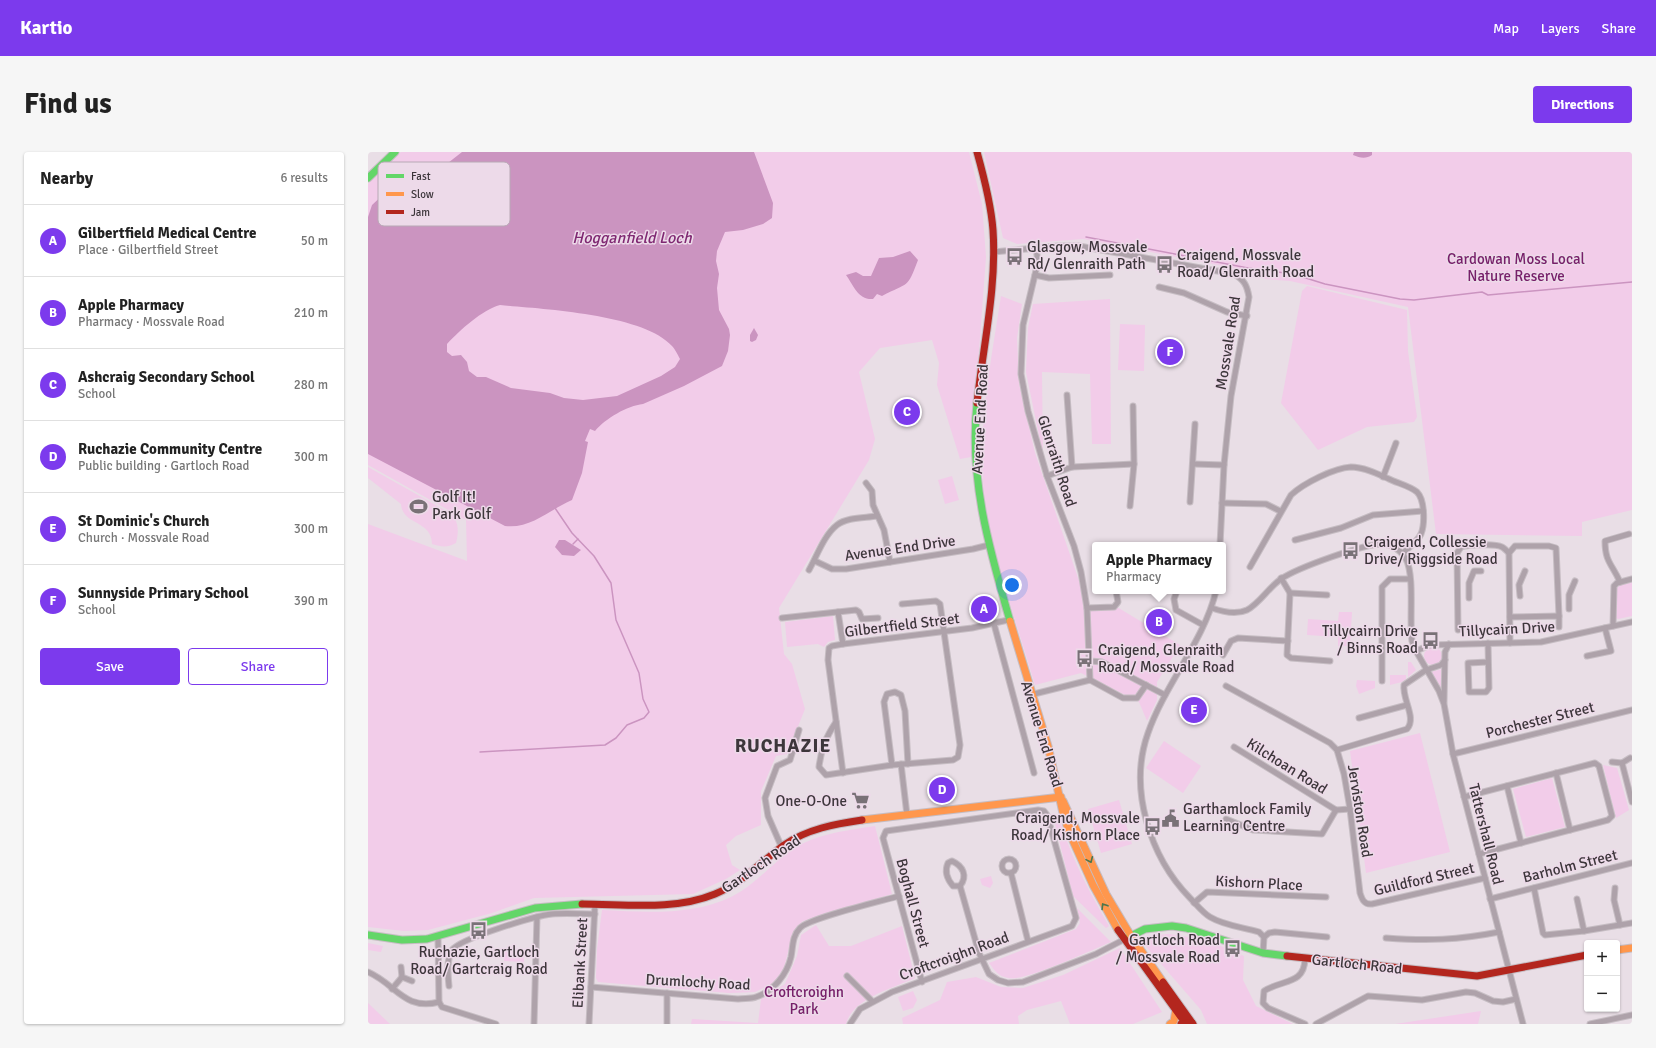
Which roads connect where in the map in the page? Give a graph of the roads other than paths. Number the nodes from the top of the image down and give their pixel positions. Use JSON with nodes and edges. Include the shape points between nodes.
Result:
{"nodes":[{"id":1,"x":395,"y":152,"type":"edge"},
{"id":2,"x":977,"y":152,"type":"edge"},
{"id":3,"x":385,"y":162,"type":"edge"},
{"id":4,"x":378,"y":168,"type":"edge"},
{"id":5,"x":368,"y":178,"type":"edge"},
{"id":6,"x":1036,"y":248,"type":"junction"},
{"id":7,"x":993,"y":252,"type":"junction"},
{"id":8,"x":1036,"y":275,"type":"junction"},
{"id":9,"x":1110,"y":275,"type":"dead end"},
{"id":10,"x":1159,"y":287,"type":"dead end"},
{"id":11,"x":1247,"y":316,"type":"junction"},
{"id":12,"x":1067,"y":395,"type":"dead end"},
{"id":13,"x":1133,"y":406,"type":"dead end"},
{"id":14,"x":1195,"y":424,"type":"dead end"},
{"id":15,"x":1396,"y":443,"type":"dead end"},
{"id":16,"x":1134,"y":464,"type":"junction"},
{"id":17,"x":1192,"y":464,"type":"junction"},
{"id":18,"x":1224,"y":465,"type":"junction"},
{"id":19,"x":1072,"y":467,"type":"junction"},
{"id":20,"x":1047,"y":476,"type":"junction"},
{"id":21,"x":1383,"y":477,"type":"junction"},
{"id":22,"x":866,"y":483,"type":"dead end"},
{"id":23,"x":1190,"y":502,"type":"dead end"},
{"id":24,"x":1222,"y":503,"type":"junction"},
{"id":25,"x":1130,"y":506,"type":"dead end"},
{"id":26,"x":1280,"y":511,"type":"junction"},
{"id":27,"x":1423,"y":511,"type":"junction"},
{"id":28,"x":877,"y":516,"type":"junction"},
{"id":29,"x":1629,"y":534,"type":"dead end"},
{"id":30,"x":1295,"y":540,"type":"dead end"},
{"id":31,"x":1220,"y":542,"type":"edge"},
{"id":32,"x":989,"y":545,"type":"junction"},
{"id":33,"x":1509,"y":553,"type":"junction"},
{"id":34,"x":1402,"y":554,"type":"junction"},
{"id":35,"x":815,"y":561,"type":"junction"},
{"id":36,"x":890,"y":562,"type":"junction"},
{"id":37,"x":1250,"y":567,"type":"dead end"},
{"id":38,"x":809,"y":570,"type":"dead end"},
{"id":39,"x":1525,"y":570,"type":"dead end"},
{"id":40,"x":1481,"y":572,"type":"dead end"},
{"id":41,"x":1281,"y":578,"type":"junction"},
{"id":42,"x":1409,"y":579,"type":"junction"},
{"id":43,"x":1632,"y":579,"type":"edge"},
{"id":44,"x":1575,"y":581,"type":"dead end"},
{"id":45,"x":1620,"y":582,"type":"junction"},
{"id":46,"x":1469,"y":583,"type":"junction"},
{"id":47,"x":1458,"y":584,"type":"junction"},
{"id":48,"x":1509,"y":585,"type":"junction"},
{"id":49,"x":1519,"y":585,"type":"junction"},
{"id":50,"x":1290,"y":593,"type":"junction"},
{"id":51,"x":1117,"y":594,"type":"edge"},
{"id":52,"x":1176,"y":594,"type":"edge"},
{"id":53,"x":1215,"y":594,"type":"edge"},
{"id":54,"x":1328,"y":595,"type":"dead end"},
{"id":55,"x":1558,"y":595,"type":"junction"},
{"id":56,"x":1569,"y":595,"type":"junction"},
{"id":57,"x":1520,"y":596,"type":"dead end"},
{"id":58,"x":1469,"y":598,"type":"dead end"},
{"id":59,"x":902,"y":604,"type":"dead end"},
{"id":60,"x":1087,"y":608,"type":"junction"},
{"id":61,"x":1212,"y":608,"type":"junction"},
{"id":62,"x":1569,"y":609,"type":"dead end"},
{"id":63,"x":838,"y":612,"type":"junction"},
{"id":64,"x":1558,"y":616,"type":"junction"},
{"id":65,"x":1510,"y":617,"type":"junction"},
{"id":66,"x":782,"y":618,"type":"dead end"},
{"id":67,"x":878,"y":618,"type":"dead end"},
{"id":68,"x":1008,"y":620,"type":"junction"},
{"id":69,"x":1632,"y":622,"type":"edge"},
{"id":70,"x":994,"y":624,"type":"junction"},
{"id":71,"x":1202,"y":625,"type":"junction"},
{"id":72,"x":1613,"y":626,"type":"junction"},
{"id":73,"x":1559,"y":627,"type":"dead end"},
{"id":74,"x":1605,"y":628,"type":"junction"},
{"id":75,"x":1458,"y":630,"type":"dead end"},
{"id":76,"x":945,"y":632,"type":"junction"},
{"id":77,"x":1288,"y":641,"type":"junction"},
{"id":78,"x":1488,"y":643,"type":"junction"},
{"id":79,"x":1510,"y":643,"type":"junction"},
{"id":80,"x":843,"y":644,"type":"junction"},
{"id":81,"x":1449,"y":644,"type":"junction"},
{"id":82,"x":1416,"y":651,"type":"junction"},
{"id":83,"x":1223,"y":655,"type":"dead end"},
{"id":84,"x":1587,"y":656,"type":"dead end"},
{"id":85,"x":1445,"y":660,"type":"junction"},
{"id":86,"x":1090,"y":661,"type":"junction"},
{"id":87,"x":1330,"y":661,"type":"dead end"},
{"id":88,"x":1488,"y":662,"type":"junction"},
{"id":89,"x":1426,"y":670,"type":"junction"},
{"id":90,"x":1090,"y":680,"type":"junction"},
{"id":91,"x":1382,"y":681,"type":"dead end"},
{"id":92,"x":1146,"y":685,"type":"junction"},
{"id":93,"x":1226,"y":686,"type":"dead end"},
{"id":94,"x":1030,"y":695,"type":"junction"},
{"id":95,"x":1165,"y":695,"type":"junction"},
{"id":96,"x":1444,"y":704,"type":"junction"},
{"id":97,"x":1407,"y":705,"type":"junction"},
{"id":98,"x":1632,"y":710,"type":"edge"},
{"id":99,"x":1359,"y":718,"type":"dead end"},
{"id":100,"x":836,"y":722,"type":"junction"},
{"id":101,"x":799,"y":730,"type":"dead end"},
{"id":102,"x":1234,"y":747,"type":"dead end"},
{"id":103,"x":1337,"y":750,"type":"junction"},
{"id":104,"x":1454,"y":754,"type":"junction"},
{"id":105,"x":1630,"y":758,"type":"dead end"},
{"id":106,"x":1612,"y":762,"type":"dead end"},
{"id":107,"x":1622,"y":763,"type":"junction"},
{"id":108,"x":901,"y":764,"type":"junction"},
{"id":109,"x":908,"y":764,"type":"junction"},
{"id":110,"x":892,"y":765,"type":"junction"},
{"id":111,"x":1034,"y":773,"type":"dead end"},
{"id":112,"x":1556,"y":773,"type":"junction"},
{"id":113,"x":843,"y":774,"type":"junction"},
{"id":114,"x":1507,"y":786,"type":"junction"},
{"id":115,"x":1061,"y":797,"type":"junction"},
{"id":116,"x":1464,"y":797,"type":"junction"},
{"id":117,"x":1632,"y":802,"type":"edge"},
{"id":118,"x":1350,"y":809,"type":"junction"},
{"id":119,"x":1336,"y":810,"type":"junction"},
{"id":120,"x":907,"y":815,"type":"junction"},
{"id":121,"x":1226,"y":819,"type":"dead end"},
{"id":122,"x":1570,"y":830,"type":"junction"},
{"id":123,"x":1521,"y":843,"type":"junction"},
{"id":124,"x":782,"y":848,"type":"junction"},
{"id":125,"x":1479,"y":854,"type":"junction"},
{"id":126,"x":1632,"y":862,"type":"edge"},
{"id":127,"x":1011,"y":873,"type":"dead end"},
{"id":128,"x":1485,"y":878,"type":"junction"},
{"id":129,"x":960,"y":886,"type":"junction"},
{"id":130,"x":1534,"y":888,"type":"junction"},
{"id":131,"x":1615,"y":888,"type":"dead end"},
{"id":132,"x":899,"y":896,"type":"junction"},
{"id":133,"x":1326,"y":897,"type":"dead end"},
{"id":134,"x":1490,"y":899,"type":"junction"},
{"id":135,"x":1577,"y":899,"type":"dead end"},
{"id":136,"x":1194,"y":903,"type":"junction"},
{"id":137,"x":595,"y":904,"type":"junction"},
{"id":138,"x":1368,"y":904,"type":"joint"},
{"id":139,"x":595,"y":914,"type":"junction"},
{"id":140,"x":537,"y":917,"type":"junction"},
{"id":141,"x":1074,"y":922,"type":"joint"},
{"id":142,"x":1632,"y":923,"type":"edge"},
{"id":143,"x":1620,"y":925,"type":"junction"},
{"id":144,"x":1584,"y":931,"type":"junction"},
{"id":145,"x":1499,"y":932,"type":"junction"},
{"id":146,"x":368,"y":936,"type":"edge"},
{"id":147,"x":1128,"y":937,"type":"junction"},
{"id":148,"x":1264,"y":937,"type":"junction"},
{"id":149,"x":1327,"y":937,"type":"dead end"},
{"id":150,"x":438,"y":938,"type":"junction"},
{"id":151,"x":1386,"y":938,"type":"dead end"},
{"id":152,"x":1028,"y":941,"type":"junction"},
{"id":153,"x":1632,"y":948,"type":"edge"},
{"id":154,"x":1620,"y":950,"type":"edge"},
{"id":155,"x":1263,"y":953,"type":"junction"},
{"id":156,"x":1584,"y":956,"type":"edge"},
{"id":157,"x":1305,"y":959,"type":"junction"},
{"id":158,"x":982,"y":960,"type":"junction"},
{"id":159,"x":401,"y":967,"type":"dead end"},
{"id":160,"x":1508,"y":970,"type":"junction"},
{"id":161,"x":368,"y":972,"type":"edge"},
{"id":162,"x":439,"y":974,"type":"junction"},
{"id":163,"x":447,"y":974,"type":"junction"},
{"id":164,"x":847,"y":976,"type":"dead end"},
{"id":165,"x":402,"y":977,"type":"junction"},
{"id":166,"x":412,"y":981,"type":"dead end"},
{"id":167,"x":922,"y":982,"type":"junction"},
{"id":168,"x":449,"y":986,"type":"dead end"},
{"id":169,"x":591,"y":987,"type":"junction"},
{"id":170,"x":392,"y":989,"type":"junction"},
{"id":171,"x":668,"y":993,"type":"junction"},
{"id":172,"x":1516,"y":999,"type":"junction"},
{"id":173,"x":872,"y":1001,"type":"junction"},
{"id":174,"x":439,"y":1002,"type":"junction"},
{"id":175,"x":1176,"y":1009,"type":"junction"},
{"id":176,"x":1632,"y":1015,"type":"edge"},
{"id":177,"x":478,"y":1022,"type":"edge"},
{"id":178,"x":496,"y":1024,"type":"edge"},
{"id":179,"x":534,"y":1024,"type":"edge"},
{"id":180,"x":589,"y":1024,"type":"edge"},
{"id":181,"x":667,"y":1024,"type":"edge"},
{"id":182,"x":850,"y":1024,"type":"edge"},
{"id":183,"x":1170,"y":1024,"type":"edge"},
{"id":184,"x":1188,"y":1024,"type":"edge"},
{"id":185,"x":1305,"y":1024,"type":"edge"},
{"id":186,"x":1316,"y":1024,"type":"edge"},
{"id":187,"x":1523,"y":1024,"type":"edge"},
{"id":188,"x":1590,"y":1024,"type":"edge"}],
"edges":[{"from":1,"to":3,"type":"main road"},
{"from":2,"to":7,"type":"main road","name":"Avenue End Road","via":[[987,190]]},
{"from":4,"to":5,"type":"main road"},
{"from":6,"to":7,"type":"street","name":"Mossvale Road"},
{"from":6,"to":8,"type":"street","name":"Glenraith Road"},
{"from":6,"to":11,"type":"street","name":"Mossvale Road","via":[[1080,246],[1234,274],[1243,279],[1247,287]]},
{"from":7,"to":32,"type":"main road","name":"Avenue End Road","via":[[976,424],[975,459],[978,490]]},
{"from":8,"to":9,"type":"street","via":[[1049,278]]},
{"from":8,"to":20,"type":"street","name":"Glenraith Road","via":[[1022,325],[1021,374],[1028,411]]},
{"from":10,"to":11,"type":"street","via":[[1184,293],[1227,312]]},
{"from":11,"to":18,"type":"street","name":"Mossvale Road","via":[[1231,396]]},
{"from":12,"to":19,"type":"street"},
{"from":13,"to":16,"type":"street"},
{"from":14,"to":17,"type":"street"},
{"from":15,"to":21,"type":"street"},
{"from":16,"to":19,"type":"street"},
{"from":16,"to":25,"type":"street"},
{"from":17,"to":18,"type":"street"},
{"from":17,"to":23,"type":"street"},
{"from":18,"to":24,"type":"street","name":"Mossvale Road"},
{"from":19,"to":20,"type":"street"},
{"from":20,"to":60,"type":"street","name":"Glenraith Road","via":[[1082,572]]},
{"from":21,"to":26,"type":"street","via":[[1360,467],[1350,467],[1326,474],[1290,495]]},
{"from":21,"to":27,"type":"street","via":[[1417,492]]},
{"from":22,"to":28,"type":"street","via":[[872,491]]},
{"from":24,"to":26,"type":"street","via":[[1266,504]]},
{"from":24,"to":31,"type":"street","name":"Mossvale Road"},
{"from":26,"to":37,"type":"street"},
{"from":27,"to":30,"type":"street","via":[[1373,515],[1341,528]]},
{"from":27,"to":34,"type":"street","via":[[1421,535]]},
{"from":28,"to":35,"type":"street","name":"Avenue End Drive","via":[[838,524]]},
{"from":28,"to":36,"type":"street","via":[[884,530]]},
{"from":29,"to":45,"type":"street","via":[[1605,541],[1607,561]]},
{"from":32,"to":36,"type":"street","name":"Avenue End Drive"},
{"from":32,"to":68,"type":"main road","name":"Avenue End Road"},
{"from":33,"to":47,"type":"street","via":[[1502,546],[1495,545],[1461,547],[1457,554]]},
{"from":33,"to":48,"type":"street"},
{"from":33,"to":55,"type":"street","via":[[1515,546],[1556,548]]},
{"from":34,"to":41,"type":"street","via":[[1389,545],[1374,546],[1310,564]]},
{"from":34,"to":42,"type":"street","via":[[1408,564]]},
{"from":35,"to":36,"type":"street","name":"Avenue End Drive","via":[[832,569]]},
{"from":35,"to":38,"type":"street","name":"Avenue End Drive"},
{"from":39,"to":49,"type":"street"},
{"from":40,"to":46,"type":"street","via":[[1474,572]]},
{"from":41,"to":50,"type":"street"},
{"from":41,"to":61,"type":"street","via":[[1247,610],[1230,613]]},
{"from":42,"to":82,"type":"street","via":[[1411,634]]},
{"from":42,"to":91,"type":"street","via":[[1390,579],[1382,587]]},
{"from":43,"to":45,"type":"street"},
{"from":44,"to":56,"type":"street"},
{"from":45,"to":72,"type":"street","via":[[1612,591]]},
{"from":46,"to":47,"type":"street"},
{"from":46,"to":58,"type":"street"},
{"from":47,"to":75,"type":"street"},
{"from":48,"to":49,"type":"street"},
{"from":48,"to":65,"type":"street"},
{"from":49,"to":57,"type":"street"},
{"from":50,"to":54,"type":"street"},
{"from":50,"to":77,"type":"street"},
{"from":51,"to":60,"type":"street","via":[[1118,602],[1114,607]]},
{"from":52,"to":71,"type":"street","via":[[1174,599],[1176,610]]},
{"from":53,"to":61,"type":"street"},
{"from":55,"to":56,"type":"street"},
{"from":55,"to":64,"type":"street"},
{"from":56,"to":62,"type":"street"},
{"from":59,"to":76,"type":"street","via":[[936,601],[940,604]]},
{"from":60,"to":86,"type":"street","name":"Glenraith Road"},
{"from":61,"to":71,"type":"street"},
{"from":63,"to":66,"type":"street"},
{"from":63,"to":67,"type":"street","via":[[856,610],[862,619]]},
{"from":63,"to":80,"type":"street"},
{"from":64,"to":65,"type":"street"},
{"from":64,"to":73,"type":"street"},
{"from":65,"to":79,"type":"street"},
{"from":68,"to":70,"type":"street","name":"Gilbertfield Street"},
{"from":68,"to":94,"type":"main road","name":"Avenue End Road"},
{"from":69,"to":72,"type":"street","name":"Tillycairn Drive"},
{"from":70,"to":76,"type":"street","name":"Gilbertfield Street"},
{"from":70,"to":111,"type":"street"},
{"from":71,"to":95,"type":"street"},
{"from":72,"to":74,"type":"street","name":"Tillycairn Drive"},
{"from":74,"to":79,"type":"street","name":"Tillycairn Drive","via":[[1542,642]]},
{"from":74,"to":84,"type":"street","via":[[1611,651]]},
{"from":76,"to":80,"type":"street","name":"Gilbertfield Street"},
{"from":76,"to":109,"type":"street","via":[[960,745],[958,757],[953,760]]},
{"from":77,"to":83,"type":"street","via":[[1238,638],[1232,641]]},
{"from":77,"to":87,"type":"street","via":[[1289,658]]},
{"from":78,"to":79,"type":"street","name":"Tillycairn Drive"},
{"from":78,"to":81,"type":"street","name":"Tillycairn Drive"},
{"from":78,"to":88,"type":"street"},
{"from":80,"to":100,"type":"street","name":"Gilbertfield Street","via":[[832,646],[827,653]]},
{"from":81,"to":82,"type":"street","name":"Tillycairn Drive","via":[[1430,645]]},
{"from":81,"to":85,"type":"street"},
{"from":82,"to":89,"type":"street"},
{"from":85,"to":89,"type":"street","via":[[1441,665]]},
{"from":85,"to":96,"type":"street"},
{"from":86,"to":90,"type":"street","name":"Glenraith Road"},
{"from":86,"to":92,"type":"street","via":[[1102,662]]},
{"from":88,"to":88,"type":"street","via":[[1468,663],[1469,692],[1486,692],[1489,688]]},
{"from":89,"to":96,"type":"street"},
{"from":89,"to":97,"type":"street","via":[[1404,685],[1403,693]]},
{"from":90,"to":92,"type":"street","via":[[1123,698],[1137,698]]},
{"from":90,"to":94,"type":"street"},
{"from":92,"to":95,"type":"street"},
{"from":93,"to":103,"type":"street","name":"Jerviston Road","via":[[1330,743]]},
{"from":94,"to":115,"type":"main road","name":"Avenue End Road"},
{"from":95,"to":136,"type":"street","via":[[1148,733],[1141,762],[1141,790],[1150,830],[1160,858],[1179,887]]},
{"from":96,"to":104,"type":"street","name":"Tattershall Road"},
{"from":97,"to":99,"type":"street"},
{"from":97,"to":103,"type":"street","via":[[1411,720],[1407,729]]},
{"from":98,"to":104,"type":"street","name":"Porchester Street"},
{"from":100,"to":113,"type":"street","name":"Gilbertfield Street"},
{"from":100,"to":113,"type":"street","via":[[825,738],[818,767],[826,775]]},
{"from":101,"to":124,"type":"street","via":[[790,760],[777,766],[765,798],[768,816]]},
{"from":102,"to":119,"type":"street","name":"Kilchoan Road"},
{"from":103,"to":118,"type":"street","name":"Jerviston Road"},
{"from":104,"to":116,"type":"street","name":"Tattershall Road"},
{"from":105,"to":107,"type":"street"},
{"from":106,"to":107,"type":"street"},
{"from":107,"to":117,"type":"street"},
{"from":108,"to":109,"type":"street"},
{"from":108,"to":110,"type":"street"},
{"from":108,"to":120,"type":"street"},
{"from":109,"to":110,"type":"street","via":[[905,711],[901,695],[895,692],[886,694],[884,702]]},
{"from":110,"to":113,"type":"street"},
{"from":112,"to":114,"type":"street"},
{"from":112,"to":122,"type":"street"},
{"from":112,"to":122,"type":"street","via":[[1595,763],[1599,766],[1612,816],[1608,820]]},
{"from":114,"to":116,"type":"street"},
{"from":114,"to":123,"type":"street"},
{"from":115,"to":120,"type":"main road","name":"Gartloch Road"},
{"from":115,"to":147,"type":"main road"},
{"from":116,"to":125,"type":"street","name":"Tattershall Road"},
{"from":118,"to":119,"type":"street","name":"Kilchoan Road"},
{"from":118,"to":138,"type":"street","name":"Jerviston Road","via":[[1360,893],[1364,902]]},
{"from":119,"to":121,"type":"street","via":[[1322,834],[1253,830]]},
{"from":120,"to":124,"type":"main road","name":"Gartloch Road","via":[[841,823],[808,832]]},
{"from":122,"to":123,"type":"street"},
{"from":123,"to":125,"type":"street"},
{"from":124,"to":137,"type":"main road","name":"Gartloch Road","via":[[728,890],[692,902]]},
{"from":125,"to":128,"type":"street","name":"Tattershall Road"},
{"from":126,"to":130,"type":"street","name":"Barholm Street"},
{"from":127,"to":152,"type":"street"},
{"from":128,"to":134,"type":"street","name":"Tattershall Road"},
{"from":128,"to":138,"type":"street","name":"Guildford Street"},
{"from":129,"to":129,"type":"street","via":[[965,874],[958,864],[952,861],[945,869],[953,886]]},
{"from":129,"to":158,"type":"street"},
{"from":130,"to":134,"type":"street","name":"Barholm Street"},
{"from":130,"to":144,"type":"street","via":[[1542,933],[1545,936]]},
{"from":131,"to":143,"type":"street","via":[[1614,900]]},
{"from":132,"to":141,"type":"street","name":"Boghall Street","via":[[883,838],[886,831],[1038,810],[1044,811],[1047,815],[1076,918]]},
{"from":132,"to":167,"type":"street","name":"Boghall Street"},
{"from":132,"to":171,"type":"street","name":"Drumlochy Road","via":[[800,927],[793,941],[785,975],[772,988],[756,997],[738,999]]},
{"from":133,"to":136,"type":"street","name":"Kishorn Place","via":[[1207,892]]},
{"from":134,"to":145,"type":"street","name":"Tattershall Road"},
{"from":135,"to":144,"type":"street"},
{"from":136,"to":148,"type":"street","via":[[1210,917],[1260,932]]},
{"from":137,"to":139,"type":"street","name":"Elibank Street"},
{"from":137,"to":150,"type":"main road","name":"Gartloch Road","via":[[558,905],[529,910]]},
{"from":139,"to":140,"type":"street","via":[[552,914]]},
{"from":139,"to":169,"type":"street","name":"Elibank Street"},
{"from":140,"to":163,"type":"street","via":[[466,940],[453,950]]},
{"from":140,"to":179,"type":"street"},
{"from":141,"to":152,"type":"street","name":"Croftcroighn Road","via":[[1072,926]]},
{"from":142,"to":143,"type":"street"},
{"from":143,"to":144,"type":"street"},
{"from":145,"to":151,"type":"street","via":[[1444,941]]},
{"from":145,"to":160,"type":"street","name":"Tattershall Road"},
{"from":146,"to":150,"type":"main road","name":"Gartloch Road","via":[[386,939]]},
{"from":147,"to":155,"type":"main road","name":"Gartloch Road","via":[[1138,931],[1154,927],[1192,929]]},
{"from":147,"to":158,"type":"street","via":[[1096,954],[1023,982],[1008,984],[998,980],[989,974]]},
{"from":147,"to":175,"type":"main road"},
{"from":147,"to":184,"type":"main road"},
{"from":148,"to":149,"type":"street","via":[[1275,932]]},
{"from":148,"to":155,"type":"street"},
{"from":150,"to":162,"type":"street"},
{"from":152,"to":158,"type":"street","name":"Croftcroighn Road"},
{"from":153,"to":154,"type":"main road"},
{"from":155,"to":157,"type":"main road","name":"Gartloch Road"},
{"from":156,"to":160,"type":"main road","name":"Gartloch Road"},
{"from":157,"to":160,"type":"main road","name":"Gartloch Road","via":[[1465,976]]},
{"from":157,"to":185,"type":"street","via":[[1305,970],[1299,977],[1273,985],[1264,991],[1262,1003]]},
{"from":158,"to":167,"type":"street","name":"Croftcroighn Road"},
{"from":159,"to":165,"type":"street"},
{"from":160,"to":172,"type":"street","name":"Tattershall Road"},
{"from":161,"to":170,"type":"street","via":[[378,976]]},
{"from":162,"to":163,"type":"street"},
{"from":162,"to":174,"type":"street"},
{"from":163,"to":168,"type":"street"},
{"from":164,"to":173,"type":"street"},
{"from":165,"to":166,"type":"street"},
{"from":165,"to":170,"type":"street"},
{"from":167,"to":173,"type":"street","name":"Croftcroighn Road"},
{"from":169,"to":171,"type":"street","name":"Drumlochy Road"},
{"from":169,"to":180,"type":"street","name":"Elibank Street"},
{"from":170,"to":174,"type":"street","via":[[404,999],[416,1003]]},
{"from":171,"to":181,"type":"street"},
{"from":172,"to":186,"type":"street","via":[[1493,1001],[1466,992],[1422,1000],[1368,996]]},
{"from":172,"to":187,"type":"street","name":"Tattershall Road"},
{"from":173,"to":182,"type":"street","name":"Croftcroighn Road","via":[[860,1009]]},
{"from":174,"to":177,"type":"street","via":[[442,1007]]},
{"from":175,"to":183,"type":"main road","via":[[1174,1021]]},
{"from":175,"to":184,"type":"main road"},
{"from":176,"to":188,"type":"street"},
{"from":177,"to":178,"type":"street"}]}
